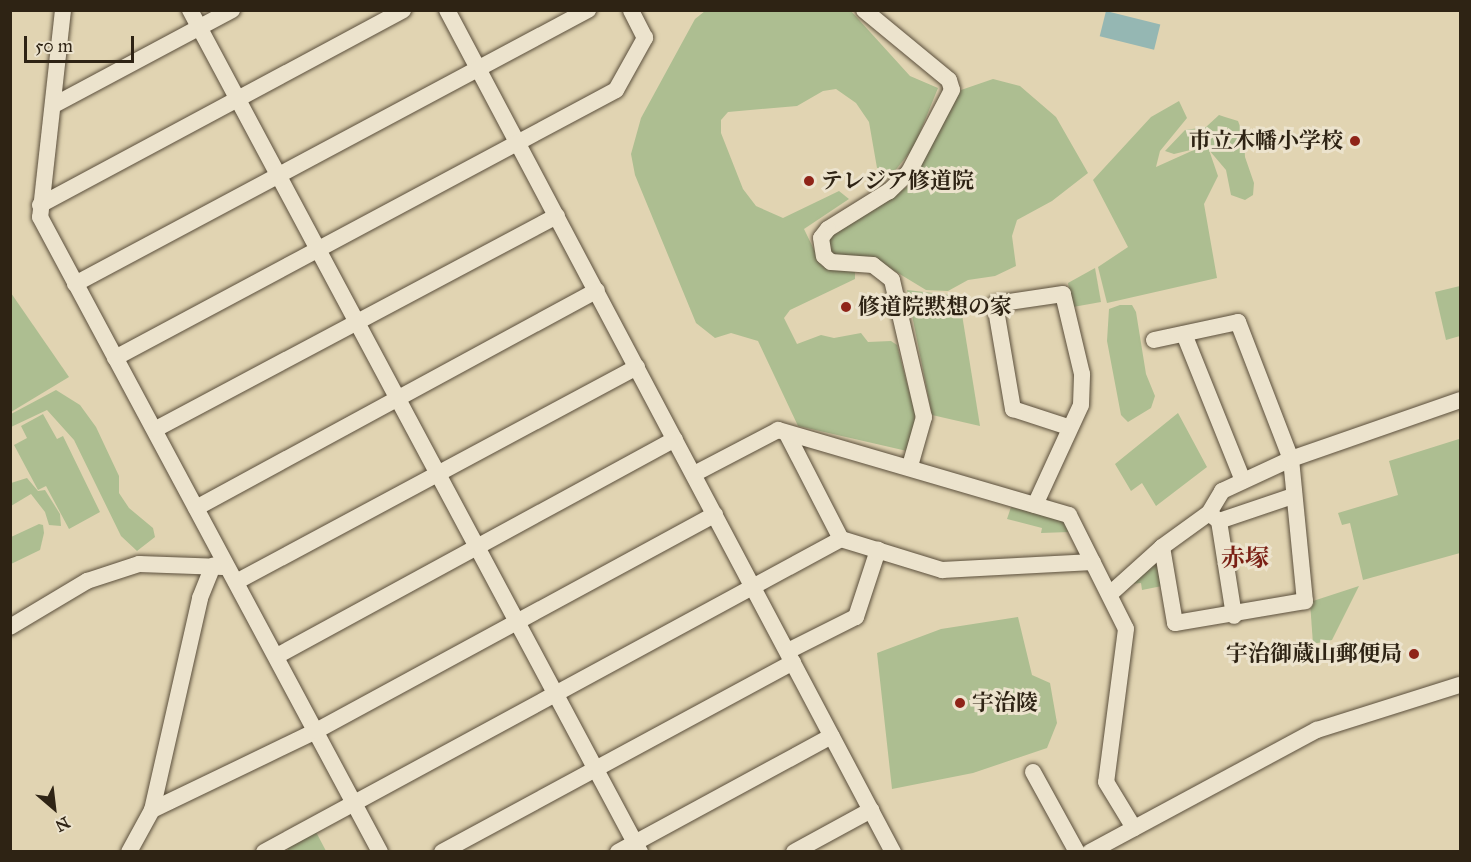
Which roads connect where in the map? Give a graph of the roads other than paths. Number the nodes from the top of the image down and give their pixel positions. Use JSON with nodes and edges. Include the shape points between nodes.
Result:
{"nodes":[{"id":1,"x":63,"y":10,"type":"edge"},
{"id":2,"x":190,"y":10,"type":"edge"},
{"id":3,"x":232,"y":10,"type":"edge"},
{"id":4,"x":403,"y":10,"type":"edge"},
{"id":5,"x":447,"y":10,"type":"edge"},
{"id":6,"x":588,"y":10,"type":"edge"},
{"id":7,"x":631,"y":10,"type":"edge"},
{"id":8,"x":864,"y":10,"type":"edge"},
{"id":9,"x":200,"y":28,"type":"junction"},
{"id":10,"x":478,"y":68,"type":"junction"},
{"id":11,"x":238,"y":101,"type":"junction"},
{"id":12,"x":54,"y":105,"type":"junction"},
{"id":13,"x":517,"y":142,"type":"junction"},
{"id":14,"x":278,"y":177,"type":"junction"},
{"id":15,"x":40,"y":206,"type":"junction"},
{"id":16,"x":557,"y":216,"type":"junction"},
{"id":17,"x":318,"y":248,"type":"junction"},
{"id":18,"x":75,"y":284,"type":"junction"},
{"id":19,"x":597,"y":290,"type":"junction"},
{"id":20,"x":358,"y":322,"type":"junction"},
{"id":21,"x":1184,"y":334,"type":"junction"},
{"id":22,"x":1154,"y":340,"type":"dead end"},
{"id":23,"x":115,"y":358,"type":"junction"},
{"id":24,"x":637,"y":367,"type":"junction"},
{"id":25,"x":396,"y":396,"type":"junction"},
{"id":26,"x":1461,"y":400,"type":"edge"},
{"id":27,"x":1068,"y":427,"type":"junction"},
{"id":28,"x":156,"y":429,"type":"junction"},
{"id":29,"x":787,"y":434,"type":"junction"},
{"id":30,"x":675,"y":439,"type":"junction"},
{"id":31,"x":1291,"y":459,"type":"junction"},
{"id":32,"x":910,"y":466,"type":"junction"},
{"id":33,"x":694,"y":474,"type":"junction"},
{"id":34,"x":438,"y":475,"type":"junction"},
{"id":35,"x":1243,"y":481,"type":"junction"},
{"id":36,"x":1293,"y":496,"type":"junction"},
{"id":37,"x":1035,"y":505,"type":"junction"},
{"id":38,"x":196,"y":508,"type":"junction"},
{"id":39,"x":715,"y":514,"type":"junction"},
{"id":40,"x":1214,"y":517,"type":"junction"},
{"id":41,"x":841,"y":539,"type":"junction"},
{"id":42,"x":477,"y":547,"type":"junction"},
{"id":43,"x":1162,"y":547,"type":"junction"},
{"id":44,"x":878,"y":550,"type":"junction"},
{"id":45,"x":1093,"y":562,"type":"junction"},
{"id":46,"x":220,"y":566,"type":"junction"},
{"id":47,"x":236,"y":582,"type":"junction"},
{"id":48,"x":753,"y":586,"type":"junction"},
{"id":49,"x":1110,"y":594,"type":"junction"},
{"id":50,"x":1234,"y":616,"type":"junction"},
{"id":51,"x":516,"y":621,"type":"junction"},
{"id":52,"x":10,"y":627,"type":"edge"},
{"id":53,"x":277,"y":656,"type":"junction"},
{"id":54,"x":790,"y":656,"type":"junction"},
{"id":55,"x":1461,"y":686,"type":"edge"},
{"id":56,"x":555,"y":693,"type":"junction"},
{"id":57,"x":316,"y":731,"type":"junction"},
{"id":58,"x":832,"y":736,"type":"junction"},
{"id":59,"x":595,"y":770,"type":"junction"},
{"id":60,"x":1033,"y":772,"type":"dead end"},
{"id":61,"x":355,"y":802,"type":"junction"},
{"id":62,"x":152,"y":810,"type":"junction"},
{"id":63,"x":872,"y":810,"type":"junction"},
{"id":64,"x":1134,"y":828,"type":"junction"},
{"id":65,"x":637,"y":847,"type":"edge"},
{"id":66,"x":130,"y":851,"type":"edge"},
{"id":67,"x":264,"y":852,"type":"edge"},
{"id":68,"x":381,"y":852,"type":"edge"},
{"id":69,"x":442,"y":852,"type":"edge"},
{"id":70,"x":618,"y":852,"type":"edge"},
{"id":71,"x":794,"y":852,"type":"edge"},
{"id":72,"x":893,"y":852,"type":"edge"},
{"id":73,"x":1077,"y":852,"type":"edge"},
{"id":74,"x":1090,"y":852,"type":"edge"}],
"edges":[{"from":1,"to":12,"type":"street"},
{"from":2,"to":9,"type":"street"},
{"from":3,"to":9,"type":"street"},
{"from":4,"to":11,"type":"street"},
{"from":5,"to":10,"type":"street"},
{"from":6,"to":10,"type":"street"},
{"from":7,"to":13,"type":"street","via":[[645,38],[616,90]]},
{"from":8,"to":32,"type":"street","via":[[949,80],[952,90],[909,172],[889,191],[828,229],[821,238],[824,256],[831,262],[873,265],[892,280],[924,417]]},
{"from":9,"to":11,"type":"street"},
{"from":9,"to":12,"type":"street"},
{"from":10,"to":13,"type":"street"},
{"from":10,"to":14,"type":"street"},
{"from":11,"to":14,"type":"street"},
{"from":11,"to":15,"type":"street"},
{"from":12,"to":15,"type":"street"},
{"from":13,"to":16,"type":"street"},
{"from":13,"to":17,"type":"street"},
{"from":14,"to":17,"type":"street"},
{"from":14,"to":18,"type":"street"},
{"from":15,"to":18,"type":"street","via":[[40,218]]},
{"from":16,"to":19,"type":"street"},
{"from":16,"to":20,"type":"street"},
{"from":17,"to":20,"type":"street"},
{"from":17,"to":23,"type":"street"},
{"from":18,"to":23,"type":"street"},
{"from":19,"to":24,"type":"street"},
{"from":19,"to":25,"type":"street"},
{"from":20,"to":25,"type":"street"},
{"from":20,"to":28,"type":"street"},
{"from":21,"to":22,"type":"street"},
{"from":21,"to":31,"type":"street","via":[[1238,322]]},
{"from":21,"to":35,"type":"street"},
{"from":23,"to":28,"type":"street"},
{"from":24,"to":30,"type":"street"},
{"from":24,"to":34,"type":"street"},
{"from":25,"to":34,"type":"street"},
{"from":25,"to":38,"type":"street"},
{"from":26,"to":31,"type":"street"},
{"from":27,"to":27,"type":"street","via":[[1013,410],[995,304],[1064,294],[1082,374],[1081,405]]},
{"from":27,"to":37,"type":"street"},
{"from":28,"to":38,"type":"street"},
{"from":29,"to":32,"type":"street"},
{"from":29,"to":33,"type":"street","via":[[778,430]]},
{"from":29,"to":41,"type":"street"},
{"from":30,"to":33,"type":"street"},
{"from":30,"to":42,"type":"street"},
{"from":31,"to":35,"type":"street"},
{"from":31,"to":36,"type":"street"},
{"from":32,"to":37,"type":"street"},
{"from":33,"to":39,"type":"street"},
{"from":34,"to":42,"type":"street"},
{"from":34,"to":47,"type":"street"},
{"from":35,"to":40,"type":"street","via":[[1222,490]]},
{"from":36,"to":40,"type":"street"},
{"from":36,"to":50,"type":"street","via":[[1305,601]]},
{"from":37,"to":45,"type":"street","via":[[1069,515]]},
{"from":38,"to":46,"type":"street"},
{"from":39,"to":48,"type":"street"},
{"from":39,"to":51,"type":"street"},
{"from":40,"to":43,"type":"street"},
{"from":40,"to":50,"type":"street"},
{"from":41,"to":44,"type":"street"},
{"from":41,"to":48,"type":"street"},
{"from":42,"to":51,"type":"street"},
{"from":42,"to":53,"type":"street"},
{"from":43,"to":49,"type":"street"},
{"from":43,"to":50,"type":"street","via":[[1175,623]]},
{"from":44,"to":45,"type":"street","via":[[942,570]]},
{"from":44,"to":54,"type":"street","via":[[856,617]]},
{"from":45,"to":49,"type":"street"},
{"from":46,"to":47,"type":"street"},
{"from":46,"to":52,"type":"street","via":[[139,564],[87,581]]},
{"from":46,"to":62,"type":"street","via":[[200,598]]},
{"from":47,"to":53,"type":"street"},
{"from":48,"to":54,"type":"street"},
{"from":48,"to":56,"type":"street"},
{"from":49,"to":64,"type":"street","via":[[1126,629],[1106,782]]},
{"from":51,"to":56,"type":"street"},
{"from":51,"to":57,"type":"street"},
{"from":53,"to":57,"type":"street"},
{"from":54,"to":58,"type":"street"},
{"from":54,"to":59,"type":"street"},
{"from":55,"to":64,"type":"street","via":[[1317,730]]},
{"from":56,"to":59,"type":"street"},
{"from":56,"to":61,"type":"street"},
{"from":57,"to":61,"type":"street"},
{"from":57,"to":62,"type":"street"},
{"from":58,"to":63,"type":"street"},
{"from":58,"to":65,"type":"street"},
{"from":59,"to":65,"type":"street"},
{"from":59,"to":69,"type":"street"},
{"from":60,"to":73,"type":"street"},
{"from":61,"to":67,"type":"street"},
{"from":61,"to":68,"type":"street"},
{"from":62,"to":66,"type":"street"},
{"from":63,"to":71,"type":"street"},
{"from":63,"to":72,"type":"street"},
{"from":64,"to":74,"type":"street"},
{"from":65,"to":70,"type":"street"}]}
